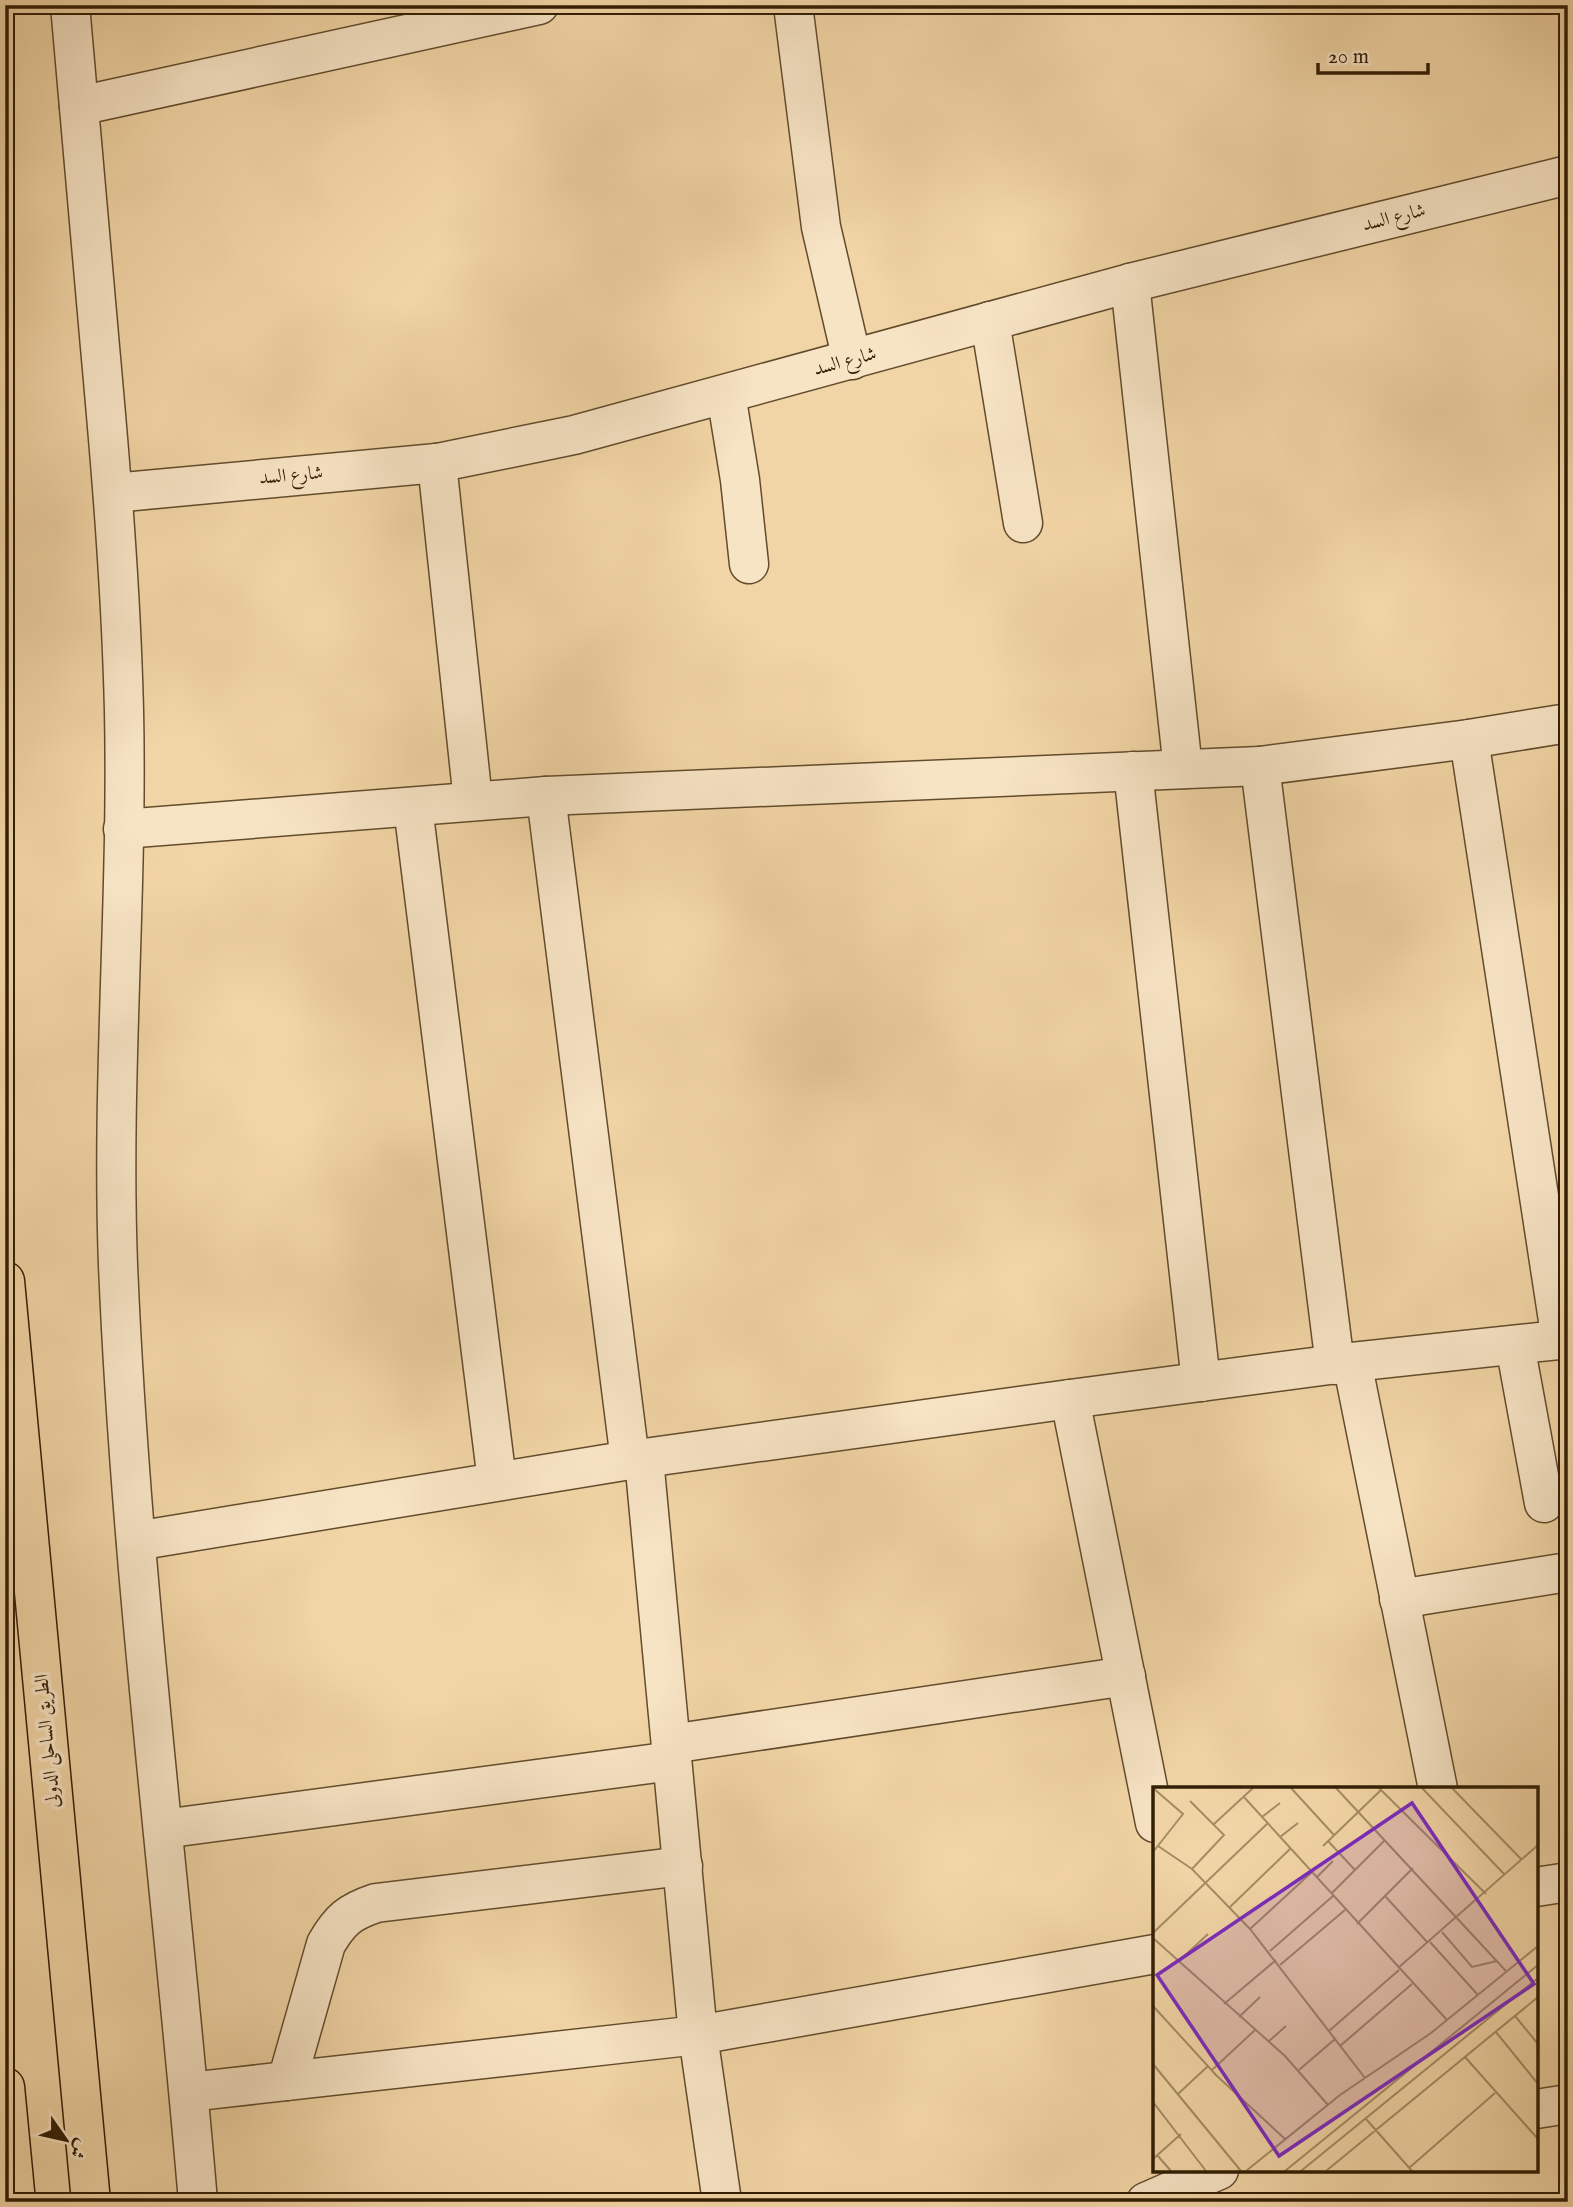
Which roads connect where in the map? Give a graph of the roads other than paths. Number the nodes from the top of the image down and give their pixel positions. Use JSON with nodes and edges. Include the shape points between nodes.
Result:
{"nodes":[{"id":1,"x":70,"y":5,"type":"edge"},
{"id":2,"x":540,"y":5,"type":"edge"},
{"id":3,"x":793,"y":5,"type":"edge"},
{"id":4,"x":79,"y":106,"type":"junction"},
{"id":5,"x":1566,"y":184,"type":"edge"},
{"id":6,"x":1130,"y":283,"type":"junction"},
{"id":7,"x":990,"y":321,"type":"junction"},
{"id":8,"x":852,"y":360,"type":"junction"},
{"id":9,"x":726,"y":394,"type":"junction"},
{"id":10,"x":437,"y":463,"type":"junction"},
{"id":11,"x":113,"y":494,"type":"junction"},
{"id":12,"x":1023,"y":523,"type":"dead end"},
{"id":13,"x":749,"y":564,"type":"dead end"},
{"id":14,"x":1568,"y":723,"type":"edge"},
{"id":15,"x":1469,"y":739,"type":"junction"},
{"id":16,"x":1260,"y":766,"type":"junction"},
{"id":17,"x":1183,"y":769,"type":"junction"},
{"id":18,"x":1133,"y":771,"type":"junction"},
{"id":19,"x":546,"y":796,"type":"junction"},
{"id":20,"x":473,"y":801,"type":"junction"},
{"id":21,"x":413,"y":807,"type":"junction"},
{"id":22,"x":123,"y":829,"type":"junction"},
{"id":23,"x":5,"y":1281,"type":"edge"},
{"id":24,"x":1564,"y":1339,"type":"edge"},
{"id":25,"x":1515,"y":1345,"type":"junction"},
{"id":26,"x":1343,"y":1364,"type":"junction"},
{"id":27,"x":1202,"y":1382,"type":"junction"},
{"id":28,"x":1070,"y":1399,"type":"junction"},
{"id":29,"x":637,"y":1459,"type":"junction"},
{"id":30,"x":497,"y":1481,"type":"junction"},
{"id":31,"x":1544,"y":1503,"type":"dead end"},
{"id":32,"x":136,"y":1541,"type":"junction"},
{"id":33,"x":1568,"y":1572,"type":"edge"},
{"id":34,"x":1399,"y":1599,"type":"junction"},
{"id":35,"x":1126,"y":1676,"type":"junction"},
{"id":36,"x":672,"y":1752,"type":"junction"},
{"id":37,"x":1438,"y":1787,"type":"edge"},
{"id":38,"x":1153,"y":1813,"type":"edge"},
{"id":39,"x":163,"y":1829,"type":"junction"},
{"id":40,"x":683,"y":1866,"type":"junction"},
{"id":41,"x":1568,"y":1882,"type":"edge"},
{"id":42,"x":1538,"y":1887,"type":"edge"},
{"id":43,"x":1153,"y":1954,"type":"edge"},
{"id":44,"x":698,"y":2035,"type":"junction"},
{"id":45,"x":287,"y":2081,"type":"junction"},
{"id":46,"x":5,"y":2087,"type":"edge"},
{"id":47,"x":189,"y":2092,"type":"junction"},
{"id":48,"x":1568,"y":2104,"type":"edge"},
{"id":49,"x":1538,"y":2109,"type":"edge"},
{"id":50,"x":1214,"y":2172,"type":"edge"},
{"id":51,"x":16,"y":2202,"type":"edge"},
{"id":52,"x":91,"y":2202,"type":"edge"},
{"id":53,"x":198,"y":2202,"type":"edge"},
{"id":54,"x":722,"y":2202,"type":"edge"},
{"id":55,"x":1146,"y":2202,"type":"edge"}],
"edges":[{"from":1,"to":4,"type":"street"},
{"from":2,"to":4,"type":"street"},
{"from":3,"to":8,"type":"street","via":[[821,228]]},
{"from":4,"to":11,"type":"street"},
{"from":5,"to":6,"type":"street","name":"شارع السد"},
{"from":6,"to":7,"type":"street","name":"شارع السد"},
{"from":6,"to":17,"type":"street"},
{"from":7,"to":8,"type":"street","name":"شارع السد"},
{"from":7,"to":12,"type":"street"},
{"from":8,"to":9,"type":"street","name":"شارع السد"},
{"from":9,"to":10,"type":"street","name":"شارع السد","via":[[574,435]]},
{"from":9,"to":13,"type":"street"},
{"from":10,"to":11,"type":"street","name":"شارع السد"},
{"from":10,"to":20,"type":"street"},
{"from":11,"to":22,"type":"street","via":[[124,705]]},
{"from":14,"to":15,"type":"street"},
{"from":15,"to":16,"type":"street"},
{"from":15,"to":24,"type":"street"},
{"from":16,"to":17,"type":"street"},
{"from":16,"to":26,"type":"street"},
{"from":17,"to":18,"type":"street"},
{"from":18,"to":19,"type":"street"},
{"from":18,"to":27,"type":"street"},
{"from":19,"to":20,"type":"street"},
{"from":19,"to":29,"type":"street"},
{"from":20,"to":21,"type":"street"},
{"from":21,"to":22,"type":"street"},
{"from":21,"to":30,"type":"street"},
{"from":22,"to":32,"type":"street","via":[[116,1127],[118,1263]]},
{"from":23,"to":52,"type":"highway","name":"الطريق الساحلى الدولى"},
{"from":24,"to":25,"type":"street"},
{"from":25,"to":26,"type":"street"},
{"from":25,"to":31,"type":"street"},
{"from":26,"to":27,"type":"street"},
{"from":26,"to":34,"type":"street"},
{"from":27,"to":28,"type":"street"},
{"from":28,"to":29,"type":"street"},
{"from":28,"to":35,"type":"street"},
{"from":29,"to":30,"type":"street"},
{"from":29,"to":36,"type":"street"},
{"from":30,"to":32,"type":"street"},
{"from":32,"to":39,"type":"street"},
{"from":33,"to":34,"type":"street"},
{"from":34,"to":37,"type":"street"},
{"from":35,"to":36,"type":"street"},
{"from":35,"to":38,"type":"street"},
{"from":36,"to":39,"type":"street"},
{"from":36,"to":40,"type":"street"},
{"from":39,"to":47,"type":"street"},
{"from":40,"to":44,"type":"street"},
{"from":40,"to":45,"type":"street","via":[[376,1903],[355,1910],[337,1925],[326,1944]]},
{"from":41,"to":42,"type":"street"},
{"from":43,"to":44,"type":"street"},
{"from":44,"to":45,"type":"street"},
{"from":44,"to":54,"type":"street"},
{"from":45,"to":47,"type":"street"},
{"from":46,"to":51,"type":"highway"},
{"from":47,"to":53,"type":"street"},
{"from":48,"to":49,"type":"street"},
{"from":50,"to":55,"type":"street"}]}
